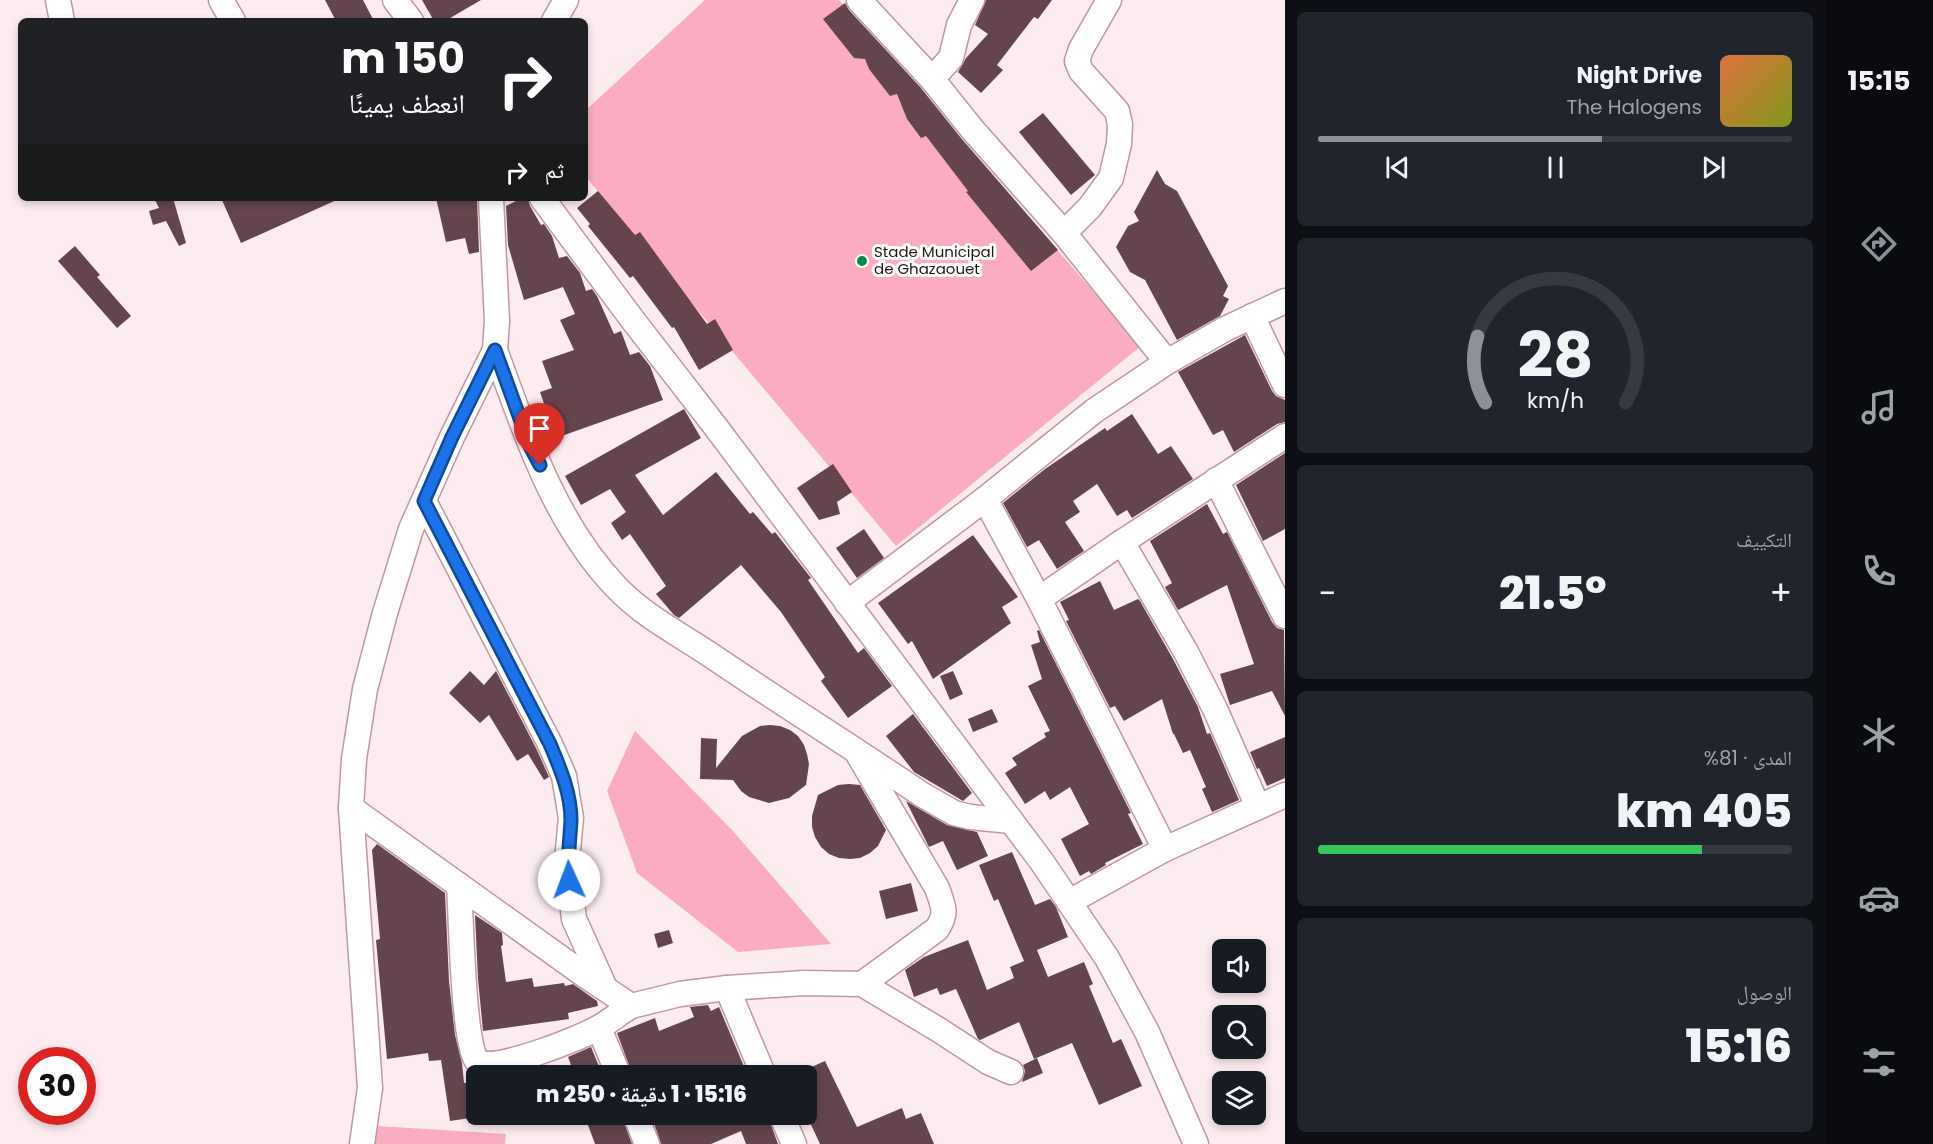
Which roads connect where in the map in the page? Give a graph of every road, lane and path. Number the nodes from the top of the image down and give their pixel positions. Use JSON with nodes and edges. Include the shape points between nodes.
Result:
{"nodes":[{"id":1,"x":58,"y":0,"type":"edge"},
{"id":2,"x":221,"y":0,"type":"edge"},
{"id":3,"x":395,"y":0,"type":"edge"},
{"id":4,"x":566,"y":0,"type":"edge"},
{"id":5,"x":859,"y":0,"type":"edge"},
{"id":6,"x":972,"y":0,"type":"edge"},
{"id":7,"x":1109,"y":0,"type":"edge"},
{"id":8,"x":61,"y":18,"type":"edge"},
{"id":9,"x":231,"y":18,"type":"edge"},
{"id":10,"x":409,"y":18,"type":"edge"},
{"id":11,"x":556,"y":18,"type":"edge"},
{"id":12,"x":932,"y":79,"type":"junction"},
{"id":13,"x":491,"y":201,"type":"edge"},
{"id":14,"x":544,"y":201,"type":"edge"},
{"id":15,"x":1064,"y":233,"type":"junction"},
{"id":16,"x":1285,"y":301,"type":"edge"},
{"id":17,"x":1252,"y":316,"type":"junction"},
{"id":18,"x":495,"y":350,"type":"junction"},
{"id":19,"x":1167,"y":362,"type":"junction"},
{"id":20,"x":1285,"y":385,"type":"edge"},
{"id":21,"x":1285,"y":436,"type":"edge"},
{"id":22,"x":1216,"y":480,"type":"junction"},
{"id":23,"x":985,"y":500,"type":"junction"},
{"id":24,"x":424,"y":501,"type":"junction"},
{"id":25,"x":1122,"y":542,"type":"junction"},
{"id":26,"x":1039,"y":599,"type":"junction"},
{"id":27,"x":847,"y":603,"type":"junction"},
{"id":28,"x":1285,"y":616,"type":"edge"},
{"id":29,"x":856,"y":750,"type":"junction"},
{"id":30,"x":1285,"y":795,"type":"edge"},
{"id":31,"x":1257,"y":807,"type":"junction"},
{"id":32,"x":351,"y":808,"type":"junction"},
{"id":33,"x":1011,"y":821,"type":"junction"},
{"id":34,"x":1165,"y":849,"type":"junction"},
{"id":35,"x":459,"y":885,"type":"junction"},
{"id":36,"x":1070,"y":902,"type":"junction"},
{"id":37,"x":862,"y":984,"type":"junction"},
{"id":38,"x":605,"y":988,"type":"junction"},
{"id":39,"x":727,"y":988,"type":"junction"},
{"id":40,"x":631,"y":1006,"type":"junction"},
{"id":41,"x":599,"y":1028,"type":"junction"},
{"id":42,"x":614,"y":1065,"type":"edge"},
{"id":43,"x":759,"y":1065,"type":"edge"},
{"id":44,"x":1011,"y":1072,"type":"dead end"},
{"id":45,"x":639,"y":1125,"type":"edge"},
{"id":46,"x":786,"y":1125,"type":"edge"},
{"id":47,"x":362,"y":1144,"type":"edge"},
{"id":48,"x":647,"y":1144,"type":"edge"},
{"id":49,"x":794,"y":1144,"type":"edge"},
{"id":50,"x":1196,"y":1144,"type":"edge"}],
"edges":[{"from":1,"to":8,"type":"street"},
{"from":2,"to":9,"type":"street"},
{"from":3,"to":10,"type":"street"},
{"from":4,"to":11,"type":"street"},
{"from":5,"to":12,"type":"street"},
{"from":6,"to":12,"type":"street","via":[[958,25],[951,58]]},
{"from":7,"to":15,"type":"street","via":[[1077,61],[1081,71],[1117,111],[1119,144],[1111,178]]},
{"from":12,"to":15,"type":"street"},
{"from":13,"to":18,"type":"street"},
{"from":14,"to":27,"type":"street"},
{"from":15,"to":19,"type":"street"},
{"from":16,"to":17,"type":"street"},
{"from":17,"to":19,"type":"street"},
{"from":17,"to":20,"type":"street"},
{"from":18,"to":24,"type":"street"},
{"from":18,"to":29,"type":"street","via":[[530,446],[559,504],[586,549],[616,587],[648,617]]},
{"from":19,"to":23,"type":"street","via":[[1094,411]]},
{"from":21,"to":22,"type":"street"},
{"from":22,"to":25,"type":"street"},
{"from":22,"to":28,"type":"street"},
{"from":23,"to":26,"type":"street"},
{"from":23,"to":27,"type":"street"},
{"from":24,"to":32,"type":"street","via":[[411,529],[365,689]]},
{"from":24,"to":38,"type":"street","via":[[564,776],[571,818],[567,860],[574,919]]},
{"from":25,"to":26,"type":"street"},
{"from":25,"to":31,"type":"street","via":[[1186,652]]},
{"from":26,"to":34,"type":"street"},
{"from":27,"to":33,"type":"street"},
{"from":29,"to":33,"type":"street","via":[[954,813]]},
{"from":29,"to":37,"type":"street","via":[[937,888],[944,909],[937,929]]},
{"from":30,"to":31,"type":"street"},
{"from":31,"to":34,"type":"street"},
{"from":32,"to":35,"type":"street"},
{"from":32,"to":47,"type":"street","via":[[370,1088]]},
{"from":33,"to":36,"type":"street"},
{"from":34,"to":36,"type":"street"},
{"from":35,"to":38,"type":"street"},
{"from":35,"to":41,"type":"street","via":[[468,1029],[472,1053],[478,1062],[496,1064],[542,1052]]},
{"from":36,"to":50,"type":"street","via":[[1107,958],[1147,1032]]},
{"from":37,"to":39,"type":"street"},
{"from":37,"to":44,"type":"street","via":[[988,1062]]},
{"from":38,"to":40,"type":"street"},
{"from":39,"to":40,"type":"street"},
{"from":39,"to":43,"type":"street"},
{"from":40,"to":41,"type":"street"},
{"from":41,"to":42,"type":"street"},
{"from":45,"to":48,"type":"street"},
{"from":46,"to":49,"type":"street"}]}
